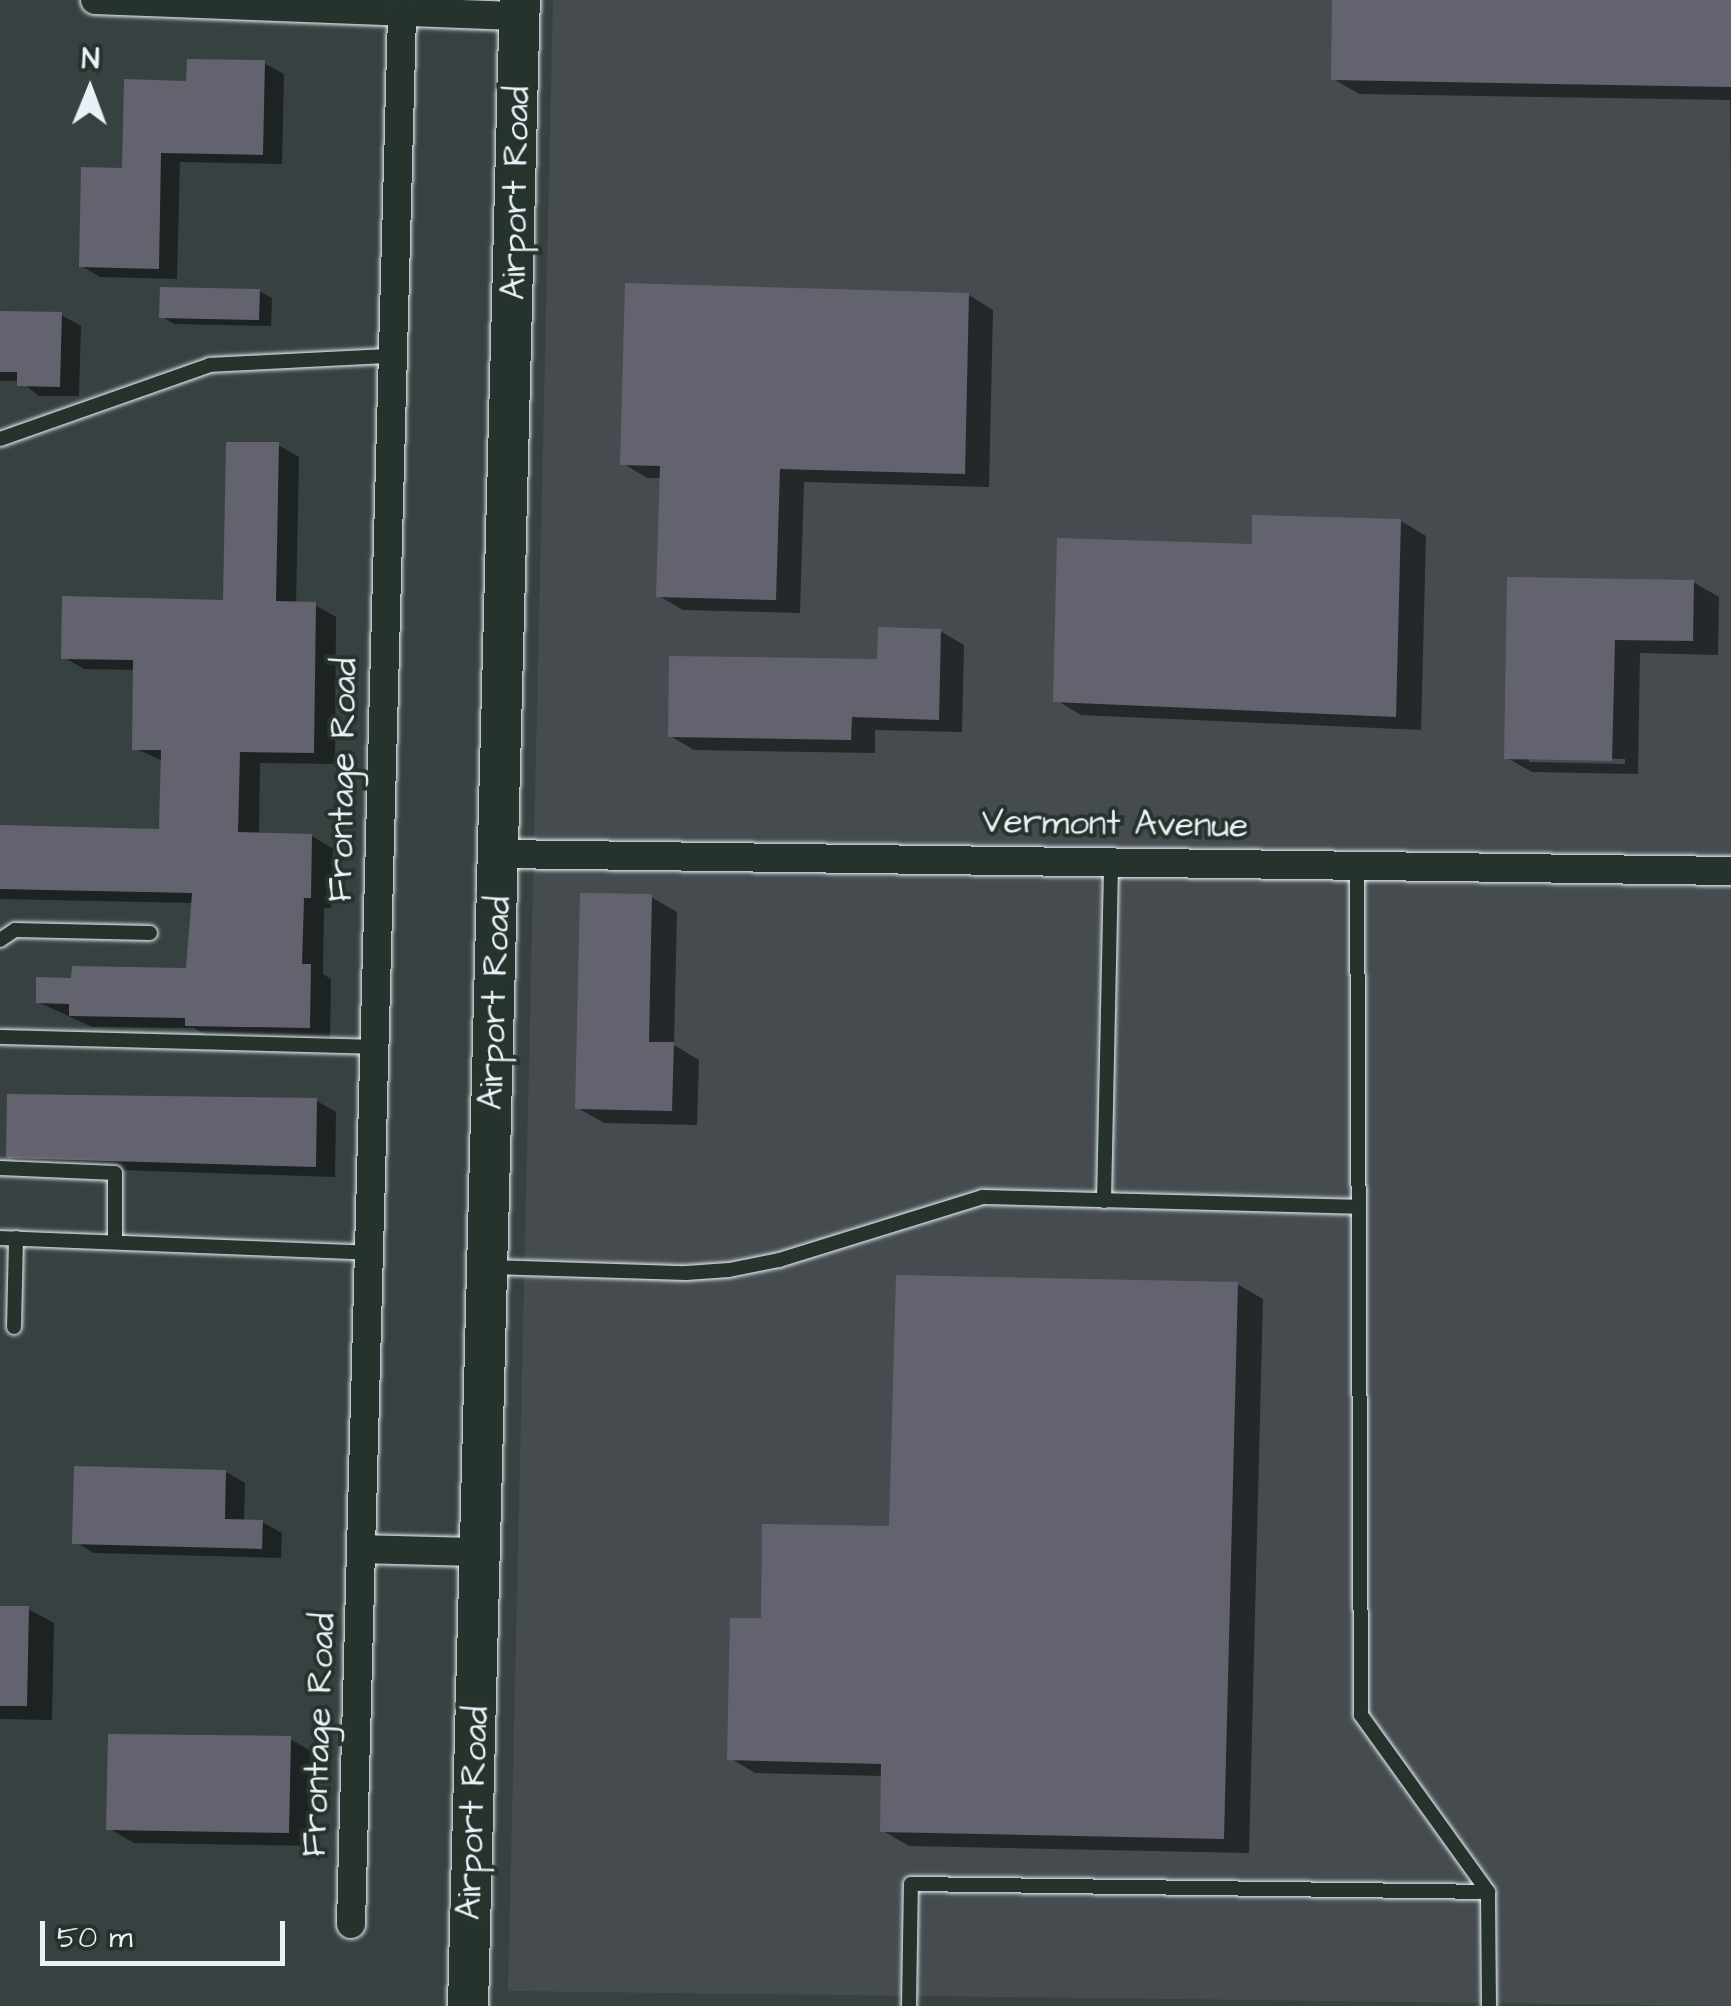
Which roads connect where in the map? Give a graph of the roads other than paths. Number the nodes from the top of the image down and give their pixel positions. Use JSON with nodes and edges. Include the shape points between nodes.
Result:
{"nodes":[{"id":1,"x":96,"y":0,"type":"edge"},
{"id":2,"x":520,"y":8,"type":"edge"},
{"id":3,"x":402,"y":12,"type":"junction"},
{"id":4,"x":390,"y":356,"type":"junction"},
{"id":5,"x":0,"y":439,"type":"edge"},
{"id":6,"x":499,"y":854,"type":"junction"},
{"id":7,"x":1111,"y":862,"type":"junction"},
{"id":8,"x":1358,"y":864,"type":"junction"},
{"id":9,"x":1731,"y":870,"type":"edge"},
{"id":10,"x":150,"y":934,"type":"dead end"},
{"id":11,"x":0,"y":940,"type":"edge"},
{"id":12,"x":0,"y":1037,"type":"edge"},
{"id":13,"x":374,"y":1048,"type":"junction"},
{"id":14,"x":0,"y":1168,"type":"edge"},
{"id":15,"x":1104,"y":1201,"type":"junction"},
{"id":16,"x":1359,"y":1207,"type":"junction"},
{"id":17,"x":8,"y":1238,"type":"edge"},
{"id":18,"x":114,"y":1242,"type":"junction"},
{"id":19,"x":369,"y":1253,"type":"junction"},
{"id":20,"x":488,"y":1267,"type":"junction"},
{"id":21,"x":14,"y":1327,"type":"dead end"},
{"id":22,"x":362,"y":1549,"type":"junction"},
{"id":23,"x":480,"y":1552,"type":"junction"},
{"id":24,"x":1488,"y":1892,"type":"junction"},
{"id":25,"x":351,"y":1924,"type":"dead end"},
{"id":26,"x":468,"y":2006,"type":"edge"},
{"id":27,"x":909,"y":2006,"type":"edge"},
{"id":28,"x":1489,"y":2006,"type":"edge"}],
"edges":[{"from":1,"to":3,"type":"street"},
{"from":2,"to":3,"type":"street"},
{"from":2,"to":6,"type":"main road","name":"Airport Road"},
{"from":3,"to":4,"type":"street","name":"Frontage Road"},
{"from":4,"to":5,"type":"lane","via":[[210,365]]},
{"from":4,"to":13,"type":"street","name":"Frontage Road"},
{"from":6,"to":7,"type":"street","name":"Vermont Avenue"},
{"from":6,"to":20,"type":"main road","name":"Airport Road"},
{"from":7,"to":8,"type":"street","name":"Vermont Avenue"},
{"from":7,"to":15,"type":"lane"},
{"from":8,"to":9,"type":"street","name":"Vermont Avenue"},
{"from":8,"to":16,"type":"lane"},
{"from":10,"to":11,"type":"lane","via":[[15,930]]},
{"from":12,"to":13,"type":"lane"},
{"from":13,"to":19,"type":"street","name":"Frontage Road"},
{"from":14,"to":18,"type":"lane","via":[[115,1173]]},
{"from":15,"to":16,"type":"lane"},
{"from":15,"to":20,"type":"lane","via":[[982,1198],[729,1270]]},
{"from":16,"to":24,"type":"lane","via":[[1361,1715]]},
{"from":17,"to":18,"type":"lane"},
{"from":17,"to":21,"type":"lane"},
{"from":18,"to":19,"type":"lane"},
{"from":19,"to":22,"type":"street","name":"Frontage Road"},
{"from":20,"to":23,"type":"main road","name":"Airport Road"},
{"from":22,"to":23,"type":"street"},
{"from":22,"to":25,"type":"street","name":"Frontage Road"},
{"from":23,"to":26,"type":"main road","name":"Airport Road"},
{"from":24,"to":27,"type":"lane","via":[[911,1884]]},
{"from":24,"to":28,"type":"lane"}]}
